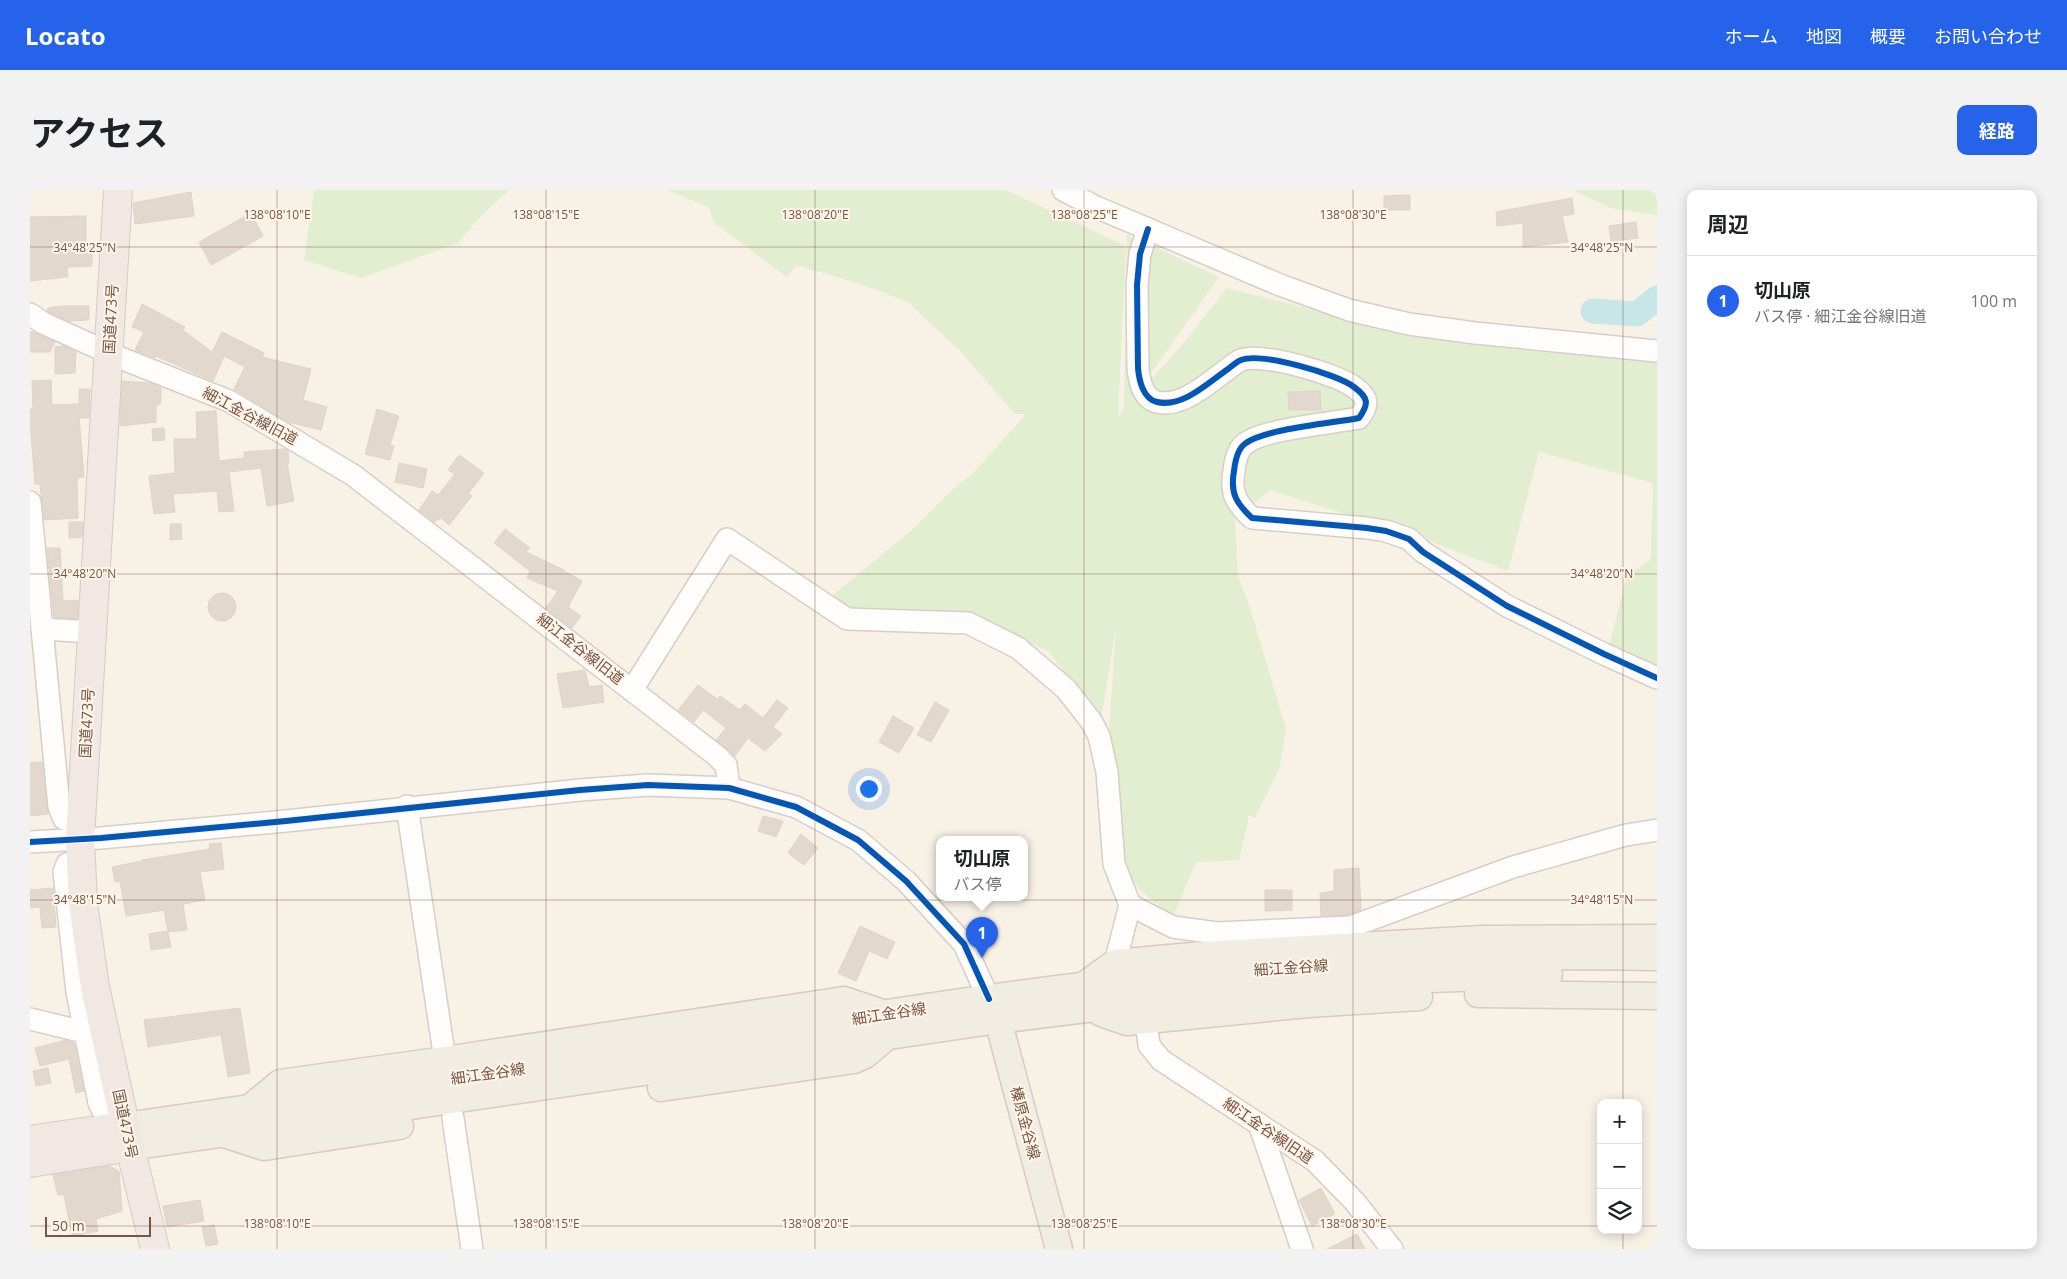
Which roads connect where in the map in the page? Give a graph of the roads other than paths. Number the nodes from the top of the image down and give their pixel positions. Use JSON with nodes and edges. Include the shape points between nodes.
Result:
{"nodes":[{"id":1,"x":118,"y":190,"type":"edge"},
{"id":2,"x":1063,"y":190,"type":"edge"},
{"id":3,"x":1148,"y":229,"type":"junction"},
{"id":4,"x":30,"y":314,"type":"edge"},
{"id":5,"x":1657,"y":351,"type":"edge"},
{"id":6,"x":110,"y":352,"type":"junction"},
{"id":7,"x":30,"y":502,"type":"edge"},
{"id":8,"x":42,"y":629,"type":"junction"},
{"id":9,"x":93,"y":632,"type":"junction"},
{"id":10,"x":1657,"y":678,"type":"edge"},
{"id":11,"x":632,"y":690,"type":"junction"},
{"id":12,"x":729,"y":788,"type":"junction"},
{"id":13,"x":408,"y":806,"type":"junction"},
{"id":14,"x":72,"y":829,"type":"junction"},
{"id":15,"x":1657,"y":830,"type":"edge"},
{"id":16,"x":30,"y":842,"type":"edge"},
{"id":17,"x":66,"y":864,"type":"dead end"},
{"id":18,"x":1130,"y":905,"type":"junction"},
{"id":19,"x":1657,"y":938,"type":"edge"},
{"id":20,"x":1657,"y":957,"type":"edge"},
{"id":21,"x":1115,"y":963,"type":"junction"},
{"id":22,"x":1657,"y":975,"type":"edge"},
{"id":23,"x":86,"y":989,"type":"junction"},
{"id":24,"x":1657,"y":996,"type":"edge"},
{"id":25,"x":1085,"y":998,"type":"junction"},
{"id":26,"x":994,"y":1009,"type":"junction"},
{"id":27,"x":30,"y":1019,"type":"edge"},
{"id":28,"x":1146,"y":1021,"type":"junction"},
{"id":29,"x":886,"y":1025,"type":"junction"},
{"id":30,"x":84,"y":1032,"type":"junction"},
{"id":31,"x":446,"y":1060,"type":"junction"},
{"id":32,"x":251,"y":1107,"type":"junction"},
{"id":33,"x":453,"y":1118,"type":"junction"},
{"id":34,"x":1259,"y":1124,"type":"junction"},
{"id":35,"x":119,"y":1128,"type":"junction"},
{"id":36,"x":223,"y":1134,"type":"junction"},
{"id":37,"x":30,"y":1140,"type":"edge"},
{"id":38,"x":30,"y":1163,"type":"edge"},
{"id":39,"x":155,"y":1249,"type":"edge"},
{"id":40,"x":472,"y":1249,"type":"edge"},
{"id":41,"x":1059,"y":1249,"type":"edge"},
{"id":42,"x":1302,"y":1249,"type":"edge"},
{"id":43,"x":1392,"y":1249,"type":"edge"}],
"edges":[{"from":1,"to":6,"type":"highway","name":"国道473号"},
{"from":2,"to":3,"type":"street"},
{"from":3,"to":5,"type":"street","via":[[1280,284],[1366,315],[1475,333]]},
{"from":3,"to":10,"type":"street","via":[[1140,254],[1137,285],[1138,368],[1139,381],[1145,393],[1156,402],[1174,403],[1241,360],[1263,359],[1302,366],[1348,383],[1362,393],[1366,401],[1366,408],[1359,418],[1261,435],[1244,444],[1236,459],[1232,492],[1252,518],[1386,530],[1409,539],[1423,552],[1507,606]]},
{"from":4,"to":6,"type":"street","name":"細江金谷線旧道","via":[[43,323]]},
{"from":6,"to":9,"type":"highway","name":"国道473号"},
{"from":6,"to":11,"type":"street","name":"細江金谷線旧道","via":[[229,401],[353,475]]},
{"from":7,"to":8,"type":"street"},
{"from":8,"to":9,"type":"street"},
{"from":8,"to":14,"type":"street","via":[[59,807]]},
{"from":9,"to":14,"type":"highway","name":"国道473号"},
{"from":11,"to":12,"type":"street","name":"細江金谷線旧道","via":[[726,765]]},
{"from":11,"to":18,"type":"street","via":[[727,540],[847,619],[968,623],[1018,648],[1066,689],[1091,721],[1099,736],[1107,772],[1114,864]]},
{"from":12,"to":13,"type":"street","via":[[648,785]]},
{"from":12,"to":26,"type":"street","via":[[796,807],[858,840],[906,881],[964,944]]},
{"from":13,"to":14,"type":"street","via":[[286,820]]},
{"from":13,"to":31,"type":"street"},
{"from":14,"to":16,"type":"street"},
{"from":14,"to":23,"type":"highway","name":"国道473号","via":[[83,903]]},
{"from":15,"to":18,"type":"street","via":[[1626,835],[1513,867],[1350,927],[1217,933],[1173,927]]},
{"from":17,"to":23,"type":"street","via":[[64,872]]},
{"from":18,"to":21,"type":"street"},
{"from":19,"to":21,"type":"main road","via":[[1403,942]]},
{"from":20,"to":25,"type":"main road","name":"細江金谷線","via":[[1403,961],[1220,972]]},
{"from":21,"to":25,"type":"main road"},
{"from":22,"to":25,"type":"main road","name":"細江金谷線","via":[[1529,975],[1370,981],[1200,995]]},
{"from":23,"to":30,"type":"street"},
{"from":23,"to":35,"type":"highway","name":"国道473号"},
{"from":24,"to":28,"type":"main road","via":[[1463,994],[1308,1004]]},
{"from":25,"to":26,"type":"main road","name":"細江金谷線"},
{"from":25,"to":28,"type":"main road","via":[[1127,1022]]},
{"from":26,"to":29,"type":"main road","name":"細江金谷線"},
{"from":26,"to":41,"type":"main road","name":"榛原金谷線"},
{"from":27,"to":30,"type":"street"},
{"from":28,"to":34,"type":"street","name":"細江金谷線旧道","via":[[1149,1045],[1161,1060]]},
{"from":29,"to":31,"type":"main road","via":[[844,1000]]},
{"from":29,"to":32,"type":"main road","name":"細江金谷線","via":[[547,1066]]},
{"from":29,"to":33,"type":"main road","via":[[865,1055],[854,1060]]},
{"from":29,"to":36,"type":"main road","name":"細江金谷線"},
{"from":30,"to":35,"type":"street","via":[[99,1103]]},
{"from":31,"to":32,"type":"main road","via":[[280,1083]]},
{"from":32,"to":35,"type":"main road","name":"細江金谷線"},
{"from":33,"to":36,"type":"main road","via":[[264,1147]]},
{"from":33,"to":40,"type":"street"},
{"from":34,"to":42,"type":"street"},
{"from":34,"to":43,"type":"street","name":"細江金谷線旧道","via":[[1315,1162],[1355,1202]]},
{"from":35,"to":36,"type":"main road","name":"細江金谷線"},
{"from":35,"to":37,"type":"highway"},
{"from":35,"to":38,"type":"highway"},
{"from":35,"to":39,"type":"highway","name":"国道473号"}]}
